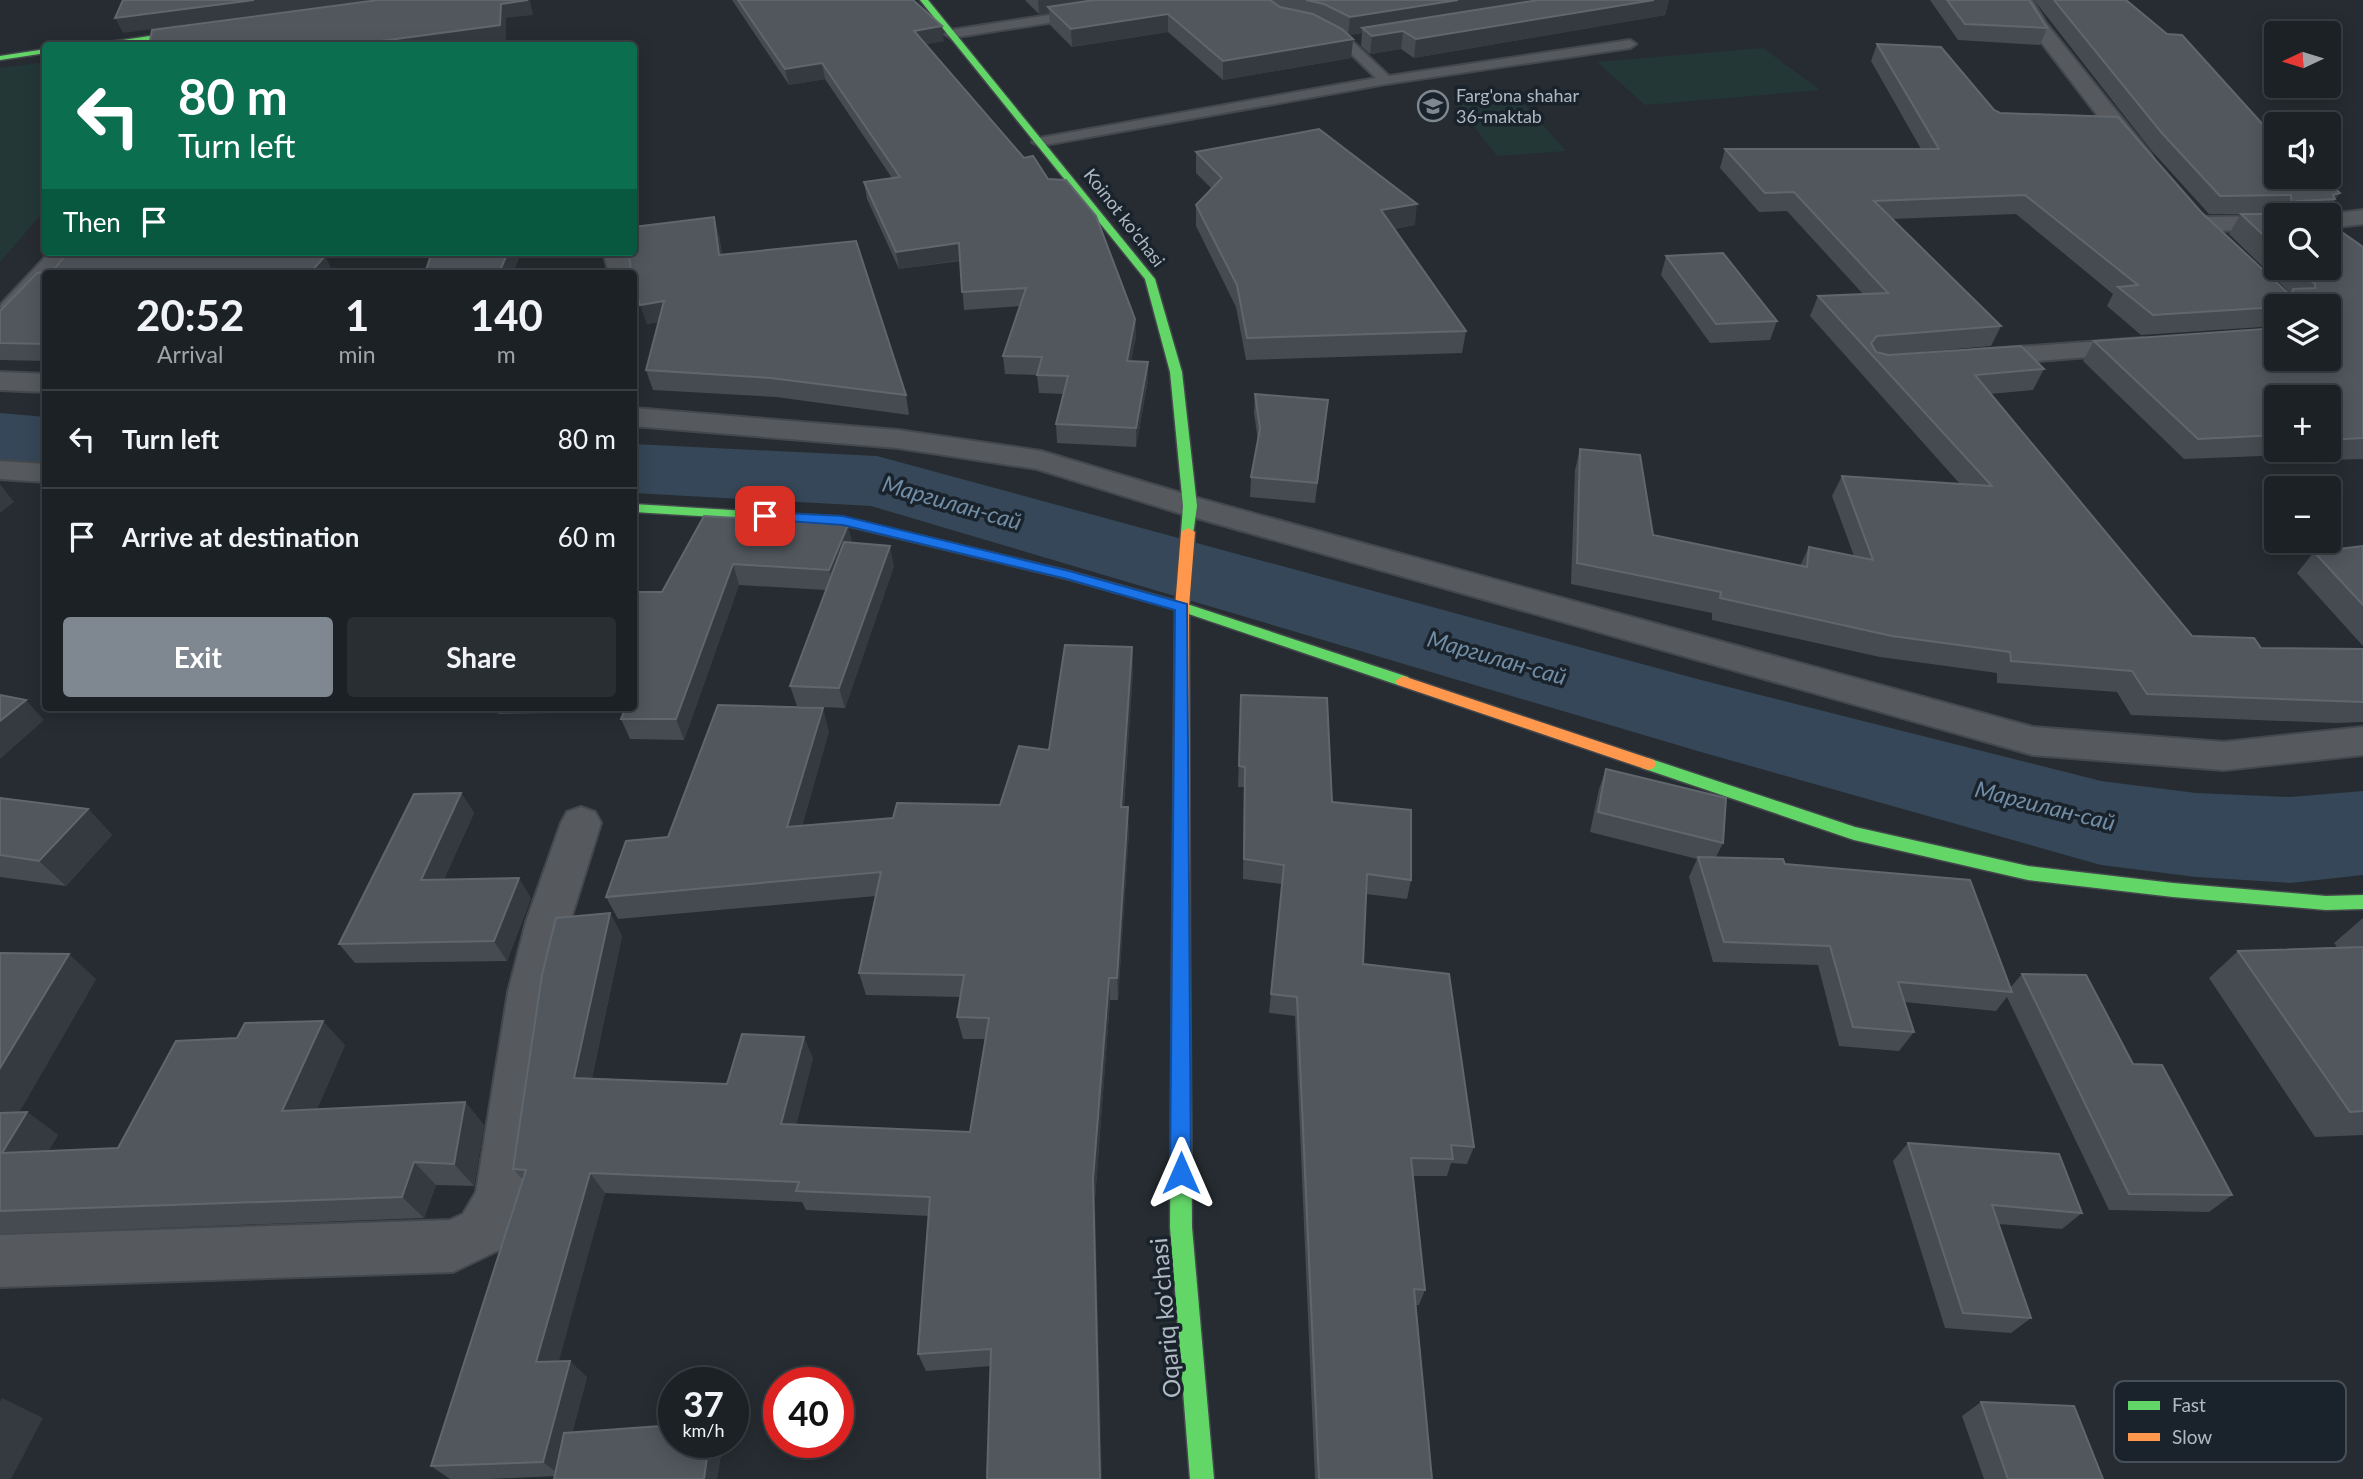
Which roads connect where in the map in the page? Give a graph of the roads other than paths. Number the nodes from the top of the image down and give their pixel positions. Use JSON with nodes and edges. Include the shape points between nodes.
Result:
{"nodes":[{"id":1,"x":924,"y":0,"type":"edge"},
{"id":2,"x":2023,"y":0,"type":"edge"},
{"id":3,"x":1089,"y":12,"type":"edge"},
{"id":4,"x":1317,"y":27,"type":"edge"},
{"id":5,"x":213,"y":29,"type":"edge"},
{"id":6,"x":951,"y":34,"type":"junction"},
{"id":7,"x":137,"y":42,"type":"edge"},
{"id":8,"x":1630,"y":44,"type":"dead end"},
{"id":9,"x":42,"y":52,"type":"edge"},
{"id":10,"x":0,"y":58,"type":"edge"},
{"id":11,"x":1386,"y":80,"type":"junction"},
{"id":12,"x":1039,"y":142,"type":"junction"},
{"id":13,"x":2158,"y":176,"type":"edge"},
{"id":14,"x":2184,"y":205,"type":"edge"},
{"id":15,"x":2363,"y":217,"type":"edge"},
{"id":16,"x":2341,"y":220,"type":"edge"},
{"id":17,"x":2264,"y":223,"type":"edge"},
{"id":18,"x":2201,"y":224,"type":"junction"},
{"id":19,"x":2220,"y":242,"type":"edge"},
{"id":20,"x":60,"y":256,"type":"edge"},
{"id":21,"x":47,"y":270,"type":"edge"},
{"id":22,"x":42,"y":276,"type":"edge"},
{"id":23,"x":12,"y":308,"type":"edge"},
{"id":24,"x":2167,"y":344,"type":"edge"},
{"id":25,"x":1948,"y":360,"type":"edge"},
{"id":26,"x":0,"y":381,"type":"edge"},
{"id":27,"x":42,"y":383,"type":"edge"},
{"id":28,"x":637,"y":417,"type":"edge"},
{"id":29,"x":0,"y":470,"type":"edge"},
{"id":30,"x":42,"y":473,"type":"edge"},
{"id":31,"x":1190,"y":506,"type":"junction"},
{"id":32,"x":637,"y":508,"type":"edge"},
{"id":33,"x":1182,"y":607,"type":"junction"},
{"id":34,"x":2363,"y":741,"type":"edge"},
{"id":35,"x":580,"y":822,"type":"dead end"},
{"id":36,"x":2363,"y":902,"type":"edge"},
{"id":37,"x":0,"y":1261,"type":"edge"},
{"id":38,"x":1202,"y":1479,"type":"edge"}],
"edges":[{"from":1,"to":6,"type":"street","name":"Koinot ko'chasi"},
{"from":2,"to":13,"type":"street"},
{"from":3,"to":6,"type":"lane"},
{"from":4,"to":11,"type":"lane","via":[[1352,40]]},
{"from":5,"to":7,"type":"street"},
{"from":6,"to":12,"type":"street","name":"Koinot ko'chasi"},
{"from":8,"to":11,"type":"lane"},
{"from":9,"to":10,"type":"street"},
{"from":11,"to":12,"type":"lane"},
{"from":12,"to":31,"type":"street","name":"Koinot ko'chasi","via":[[1150,279],[1176,372]]},
{"from":14,"to":18,"type":"street"},
{"from":15,"to":16,"type":"street"},
{"from":17,"to":18,"type":"street"},
{"from":18,"to":19,"type":"street"},
{"from":20,"to":21,"type":"street"},
{"from":22,"to":23,"type":"street"},
{"from":24,"to":25,"type":"street"},
{"from":26,"to":27,"type":"street"},
{"from":28,"to":31,"type":"street","via":[[898,439],[1041,460]]},
{"from":29,"to":30,"type":"street"},
{"from":31,"to":33,"type":"street","name":"Koinot ko'chasi"},
{"from":31,"to":34,"type":"street","via":[[2033,741],[2224,756]]},
{"from":32,"to":33,"type":"street","via":[[843,520]]},
{"from":33,"to":36,"type":"street","via":[[1854,833],[2028,873],[2173,890]]},
{"from":33,"to":38,"type":"street","name":"Oqariq ko'chasi","via":[[1181,1227]]},
{"from":35,"to":37,"type":"street","via":[[531,992],[500,1199],[481,1232],[453,1245]]}]}
